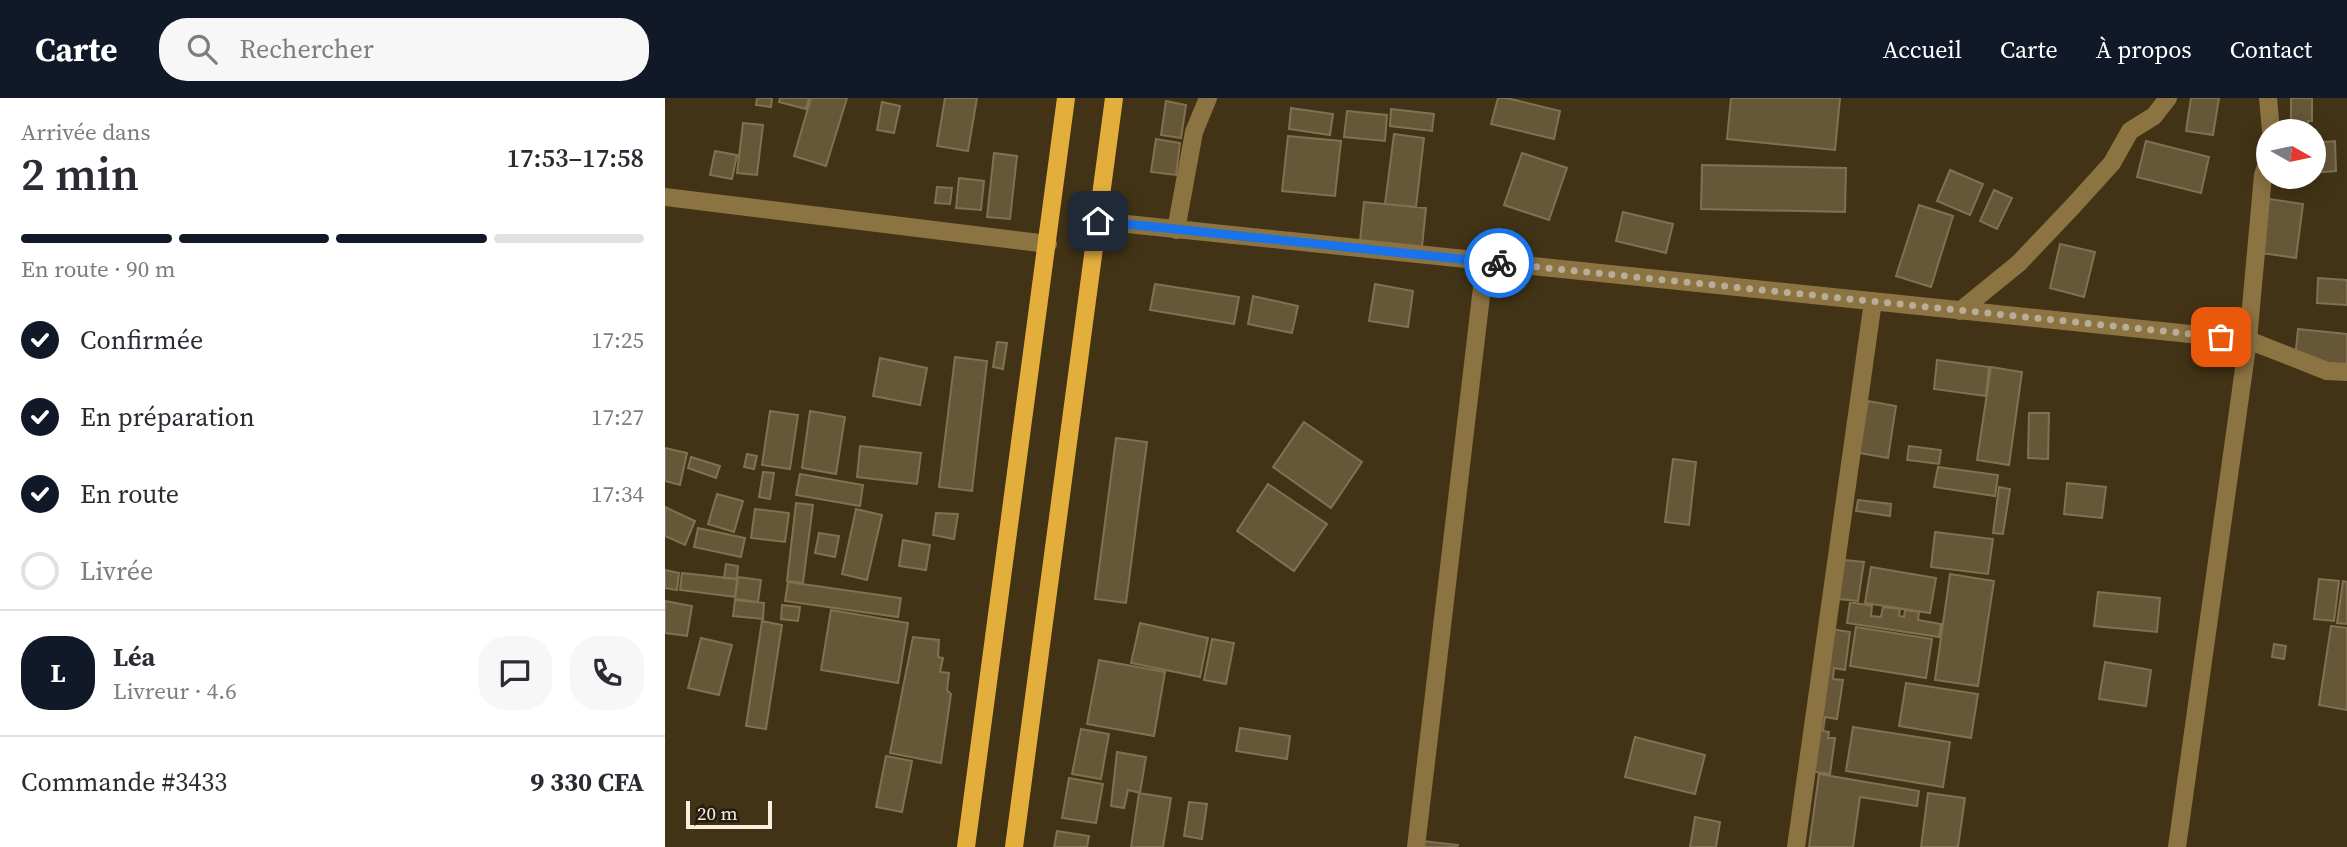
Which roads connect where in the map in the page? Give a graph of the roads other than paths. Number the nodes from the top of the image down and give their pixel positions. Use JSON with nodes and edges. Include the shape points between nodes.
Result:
{"nodes":[{"id":1,"x":1066,"y":98,"type":"edge"},
{"id":2,"x":1114,"y":98,"type":"edge"},
{"id":3,"x":1208,"y":98,"type":"edge"},
{"id":4,"x":2168,"y":98,"type":"edge"},
{"id":5,"x":2268,"y":98,"type":"edge"},
{"id":6,"x":2270,"y":119,"type":"edge"},
{"id":7,"x":2262,"y":189,"type":"edge"},
{"id":8,"x":665,"y":197,"type":"edge"},
{"id":9,"x":1098,"y":221,"type":"junction"},
{"id":10,"x":1176,"y":230,"type":"junction"},
{"id":11,"x":1048,"y":244,"type":"junction"},
{"id":12,"x":1485,"y":262,"type":"junction"},
{"id":13,"x":1873,"y":301,"type":"junction"},
{"id":14,"x":1960,"y":311,"type":"junction"},
{"id":15,"x":2248,"y":340,"type":"junction"},
{"id":16,"x":2347,"y":372,"type":"edge"},
{"id":17,"x":966,"y":847,"type":"edge"},
{"id":18,"x":1014,"y":847,"type":"edge"},
{"id":19,"x":1416,"y":847,"type":"edge"},
{"id":20,"x":1796,"y":847,"type":"edge"},
{"id":21,"x":2177,"y":847,"type":"edge"}],
"edges":[{"from":1,"to":11,"type":"main road"},
{"from":2,"to":9,"type":"main road"},
{"from":3,"to":10,"type":"street","via":[[1194,132]]},
{"from":4,"to":14,"type":"street","via":[[2154,116],[2130,131],[2112,163],[2019,263]]},
{"from":5,"to":6,"type":"street"},
{"from":7,"to":15,"type":"street"},
{"from":8,"to":11,"type":"street"},
{"from":9,"to":10,"type":"street"},
{"from":9,"to":18,"type":"main road"},
{"from":10,"to":12,"type":"street"},
{"from":11,"to":17,"type":"main road"},
{"from":12,"to":13,"type":"street"},
{"from":12,"to":19,"type":"street"},
{"from":13,"to":14,"type":"street"},
{"from":13,"to":20,"type":"street"},
{"from":14,"to":15,"type":"street"},
{"from":15,"to":16,"type":"street","via":[[2327,371]]},
{"from":15,"to":21,"type":"street"}]}
